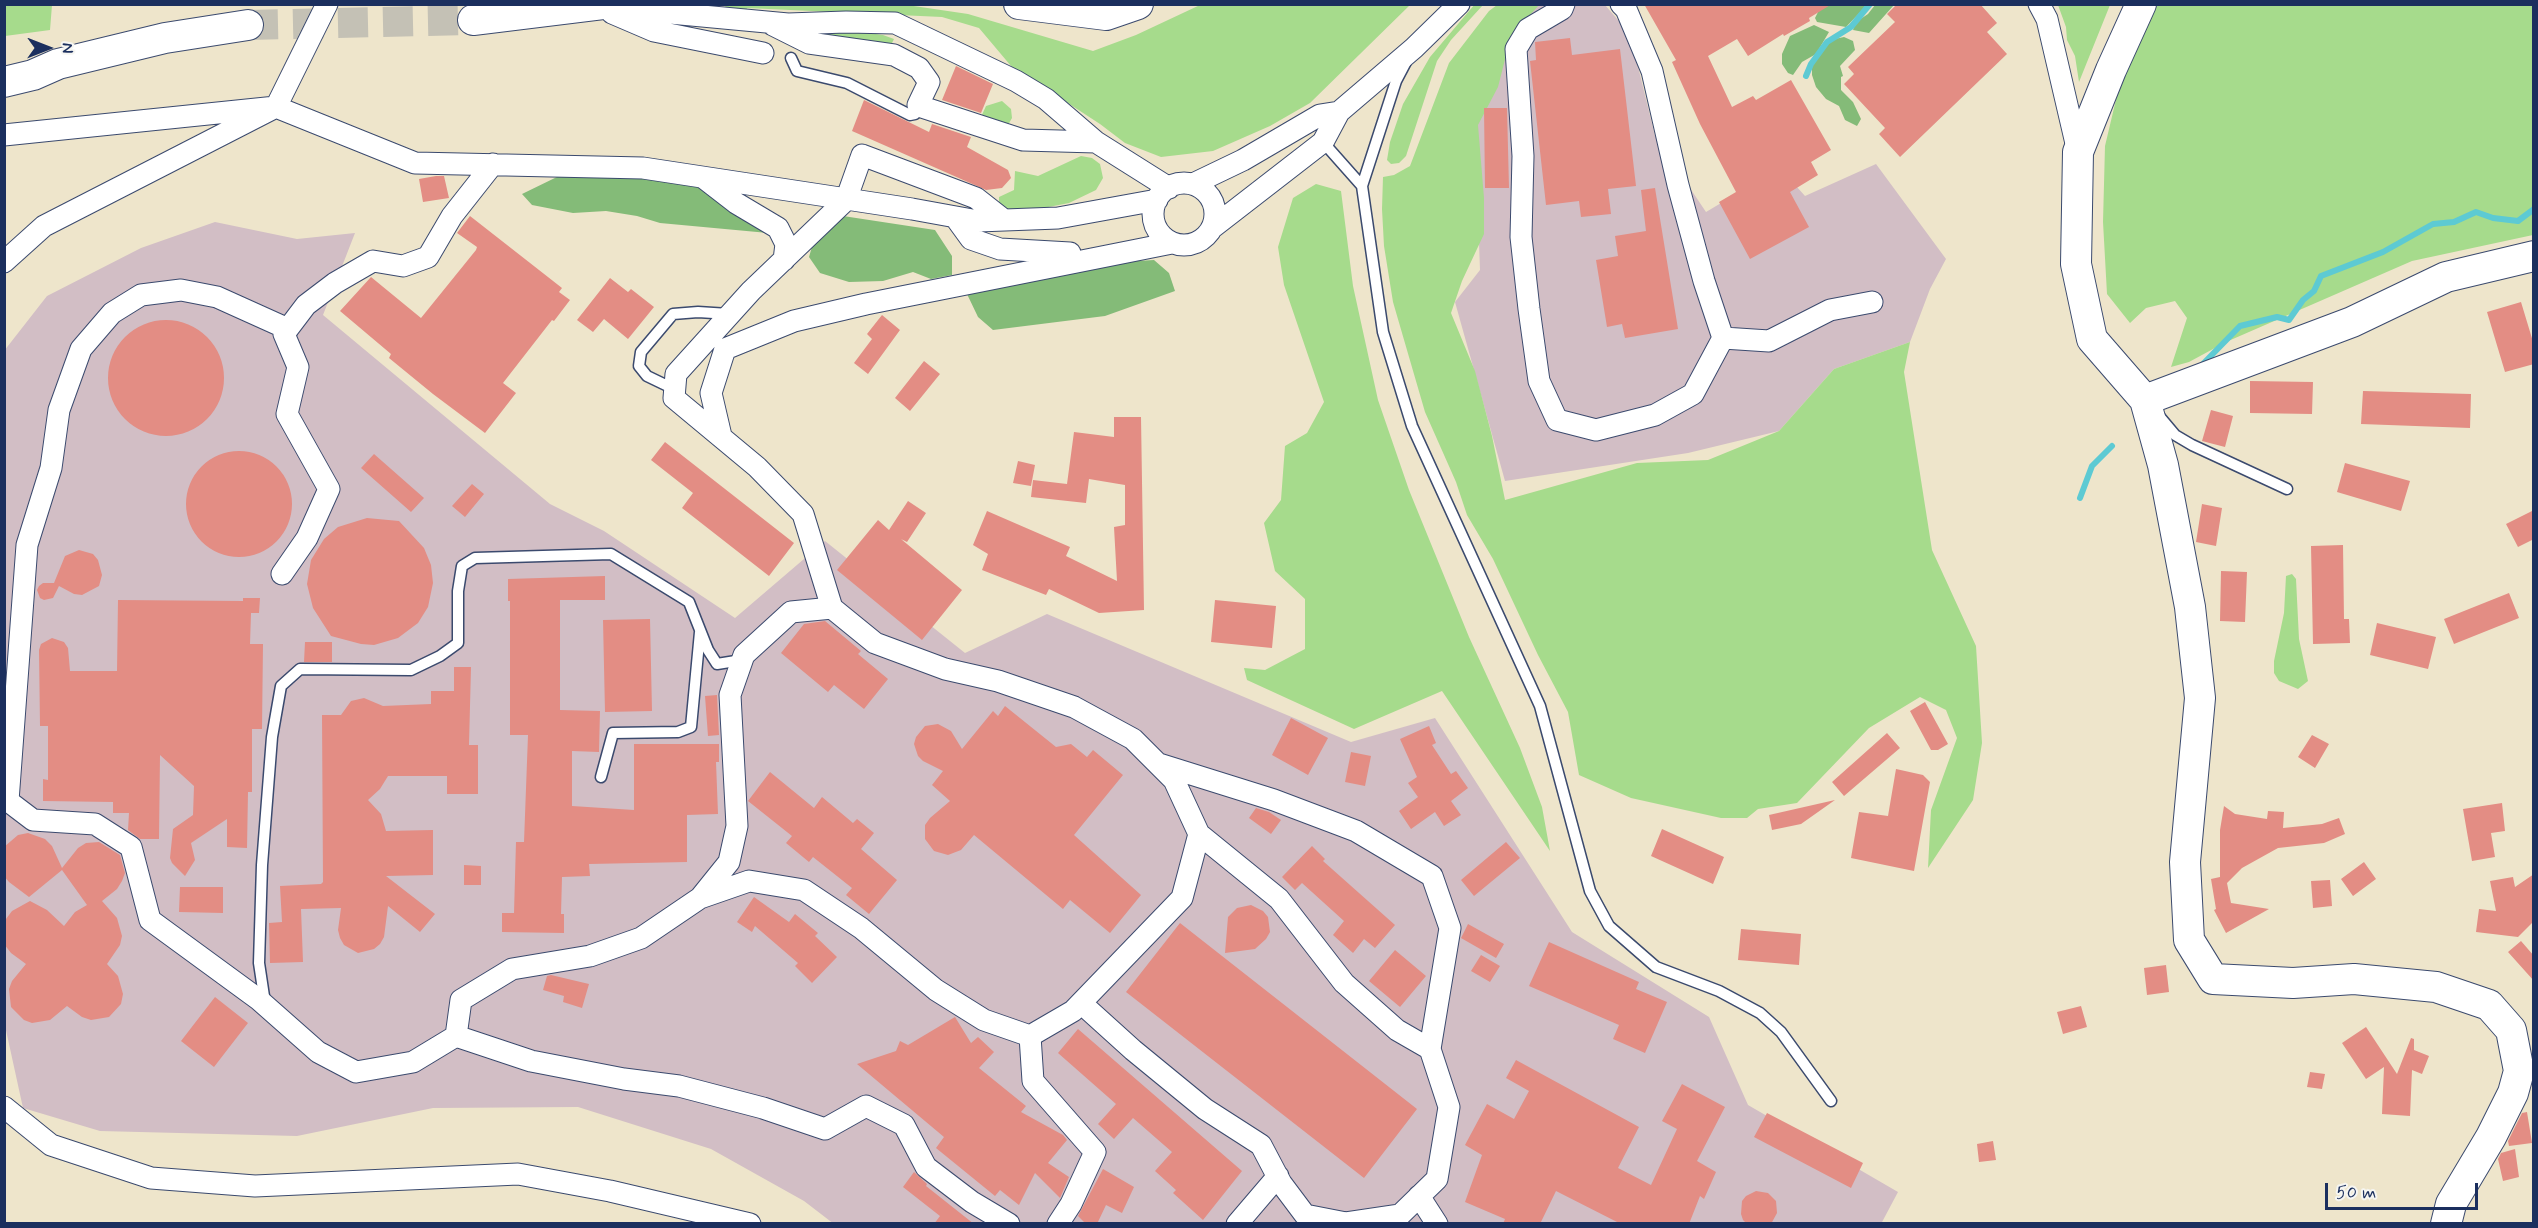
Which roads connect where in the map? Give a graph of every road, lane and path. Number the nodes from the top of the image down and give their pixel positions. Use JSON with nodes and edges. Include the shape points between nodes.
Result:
{"nodes":[{"id":1,"x":327,"y":4,"type":"edge"},
{"id":2,"x":1019,"y":4,"type":"edge"},
{"id":3,"x":1138,"y":4,"type":"edge"},
{"id":4,"x":1459,"y":4,"type":"edge"},
{"id":5,"x":1564,"y":4,"type":"edge"},
{"id":6,"x":1621,"y":4,"type":"edge"},
{"id":7,"x":2039,"y":4,"type":"edge"},
{"id":8,"x":2141,"y":4,"type":"edge"},
{"id":9,"x":599,"y":5,"type":"edge"},
{"id":10,"x":473,"y":20,"type":"tunnel mouth"},
{"id":11,"x":765,"y":21,"type":"junction"},
{"id":12,"x":248,"y":25,"type":"tunnel mouth"},
{"id":13,"x":1414,"y":48,"type":"junction"},
{"id":14,"x":763,"y":52,"type":"dead end"},
{"id":15,"x":790,"y":58,"type":"dead end"},
{"id":16,"x":4,"y":64,"type":"edge"},
{"id":17,"x":58,"y":64,"type":"junction"},
{"id":18,"x":4,"y":82,"type":"edge"},
{"id":19,"x":918,"y":105,"type":"junction"},
{"id":20,"x":276,"y":106,"type":"junction"},
{"id":21,"x":1339,"y":112,"type":"junction"},
{"id":22,"x":4,"y":135,"type":"edge"},
{"id":23,"x":1096,"y":142,"type":"junction"},
{"id":24,"x":1323,"y":142,"type":"junction"},
{"id":25,"x":2078,"y":152,"type":"junction"},
{"id":26,"x":493,"y":164,"type":"junction"},
{"id":27,"x":702,"y":177,"type":"junction"},
{"id":28,"x":923,"y":177,"type":"junction"},
{"id":29,"x":1193,"y":184,"type":"junction"},
{"id":30,"x":1362,"y":186,"type":"junction"},
{"id":31,"x":963,"y":193,"type":"junction"},
{"id":32,"x":1163,"y":194,"type":"junction"},
{"id":33,"x":846,"y":200,"type":"junction"},
{"id":34,"x":912,"y":209,"type":"junction"},
{"id":35,"x":955,"y":217,"type":"junction"},
{"id":36,"x":1004,"y":220,"type":"junction"},
{"id":37,"x":1212,"y":228,"type":"junction"},
{"id":38,"x":1172,"y":243,"type":"junction"},
{"id":39,"x":1136,"y":249,"type":"junction"},
{"id":40,"x":2534,"y":256,"type":"edge"},
{"id":41,"x":784,"y":260,"type":"junction"},
{"id":42,"x":4,"y":262,"type":"edge"},
{"id":43,"x":1872,"y":302,"type":"dead end"},
{"id":44,"x":729,"y":314,"type":"junction"},
{"id":45,"x":288,"y":329,"type":"junction"},
{"id":46,"x":1724,"y":338,"type":"junction"},
{"id":47,"x":674,"y":390,"type":"junction"},
{"id":48,"x":2145,"y":400,"type":"junction"},
{"id":49,"x":721,"y":436,"type":"junction"},
{"id":50,"x":2287,"y":489,"type":"dead end"},
{"id":51,"x":282,"y":574,"type":"dead end"},
{"id":52,"x":832,"y":608,"type":"junction"},
{"id":53,"x":700,"y":629,"type":"junction"},
{"id":54,"x":742,"y":660,"type":"junction"},
{"id":55,"x":1156,"y":762,"type":"junction"},
{"id":56,"x":601,"y":777,"type":"dead end"},
{"id":57,"x":1199,"y":834,"type":"junction"},
{"id":58,"x":700,"y":898,"type":"junction"},
{"id":59,"x":1081,"y":1003,"type":"junction"},
{"id":60,"x":266,"y":1005,"type":"junction"},
{"id":61,"x":456,"y":1036,"type":"junction"},
{"id":62,"x":1030,"y":1036,"type":"junction"},
{"id":63,"x":1430,"y":1049,"type":"junction"},
{"id":64,"x":1831,"y":1101,"type":"dead end"},
{"id":65,"x":4,"y":1107,"type":"edge"},
{"id":66,"x":1278,"y":1176,"type":"junction"},
{"id":67,"x":1419,"y":1196,"type":"junction"},
{"id":68,"x":750,"y":1224,"type":"edge"},
{"id":69,"x":1009,"y":1224,"type":"edge"},
{"id":70,"x":1058,"y":1224,"type":"edge"},
{"id":71,"x":1237,"y":1224,"type":"edge"},
{"id":72,"x":1437,"y":1224,"type":"edge"},
{"id":73,"x":2446,"y":1224,"type":"edge"}],
"edges":[{"from":1,"to":20,"type":"street"},
{"from":2,"to":3,"type":"street","via":[[1106,15]]},
{"from":4,"to":13,"type":"street"},
{"from":5,"to":46,"type":"street","via":[[1562,9],[1527,29],[1516,49],[1523,156],[1521,237],[1539,381],[1557,420],[1596,430],[1655,415],[1693,394]]},
{"from":6,"to":46,"type":"street","via":[[1652,70],[1698,260]]},
{"from":7,"to":25,"type":"street"},
{"from":8,"to":25,"type":"street"},
{"from":9,"to":10,"type":"street"},
{"from":9,"to":11,"type":"street"},
{"from":9,"to":14,"type":"street","via":[[654,31]]},
{"from":11,"to":19,"type":"street","via":[[809,43],[894,55],[919,69],[929,82]]},
{"from":11,"to":23,"type":"street","via":[[895,23],[1047,99]]},
{"from":12,"to":17,"type":"street","via":[[165,38]]},
{"from":13,"to":21,"type":"street"},
{"from":13,"to":30,"type":"lane","via":[[1396,81]]},
{"from":15,"to":19,"type":"lane","via":[[797,70],[847,83],[910,115],[915,114]]},
{"from":16,"to":17,"type":"street"},
{"from":17,"to":18,"type":"street"},
{"from":19,"to":23,"type":"street","via":[[1023,140]]},
{"from":20,"to":22,"type":"street"},
{"from":20,"to":26,"type":"street","via":[[415,163]]},
{"from":20,"to":42,"type":"street","via":[[44,226]]},
{"from":21,"to":24,"type":"street"},
{"from":21,"to":29,"type":"street","via":[[1320,115]]},
{"from":23,"to":32,"type":"street"},
{"from":24,"to":30,"type":"lane"},
{"from":24,"to":37,"type":"street"},
{"from":25,"to":48,"type":"street","via":[[2076,264],[2092,339]]},
{"from":26,"to":27,"type":"street","via":[[644,168]]},
{"from":26,"to":45,"type":"street","via":[[452,216],[428,257],[403,266],[373,261],[306,305]]},
{"from":27,"to":33,"type":"street"},
{"from":27,"to":41,"type":"street","via":[[778,228],[786,244]]},
{"from":28,"to":31,"type":"street"},
{"from":28,"to":33,"type":"street","via":[[862,155]]},
{"from":28,"to":34,"type":"street"},
{"from":29,"to":32,"type":"street","via":[[1183,183]]},
{"from":29,"to":37,"type":"street","via":[[1202,188],[1214,204]]},
{"from":30,"to":64,"type":"lane","via":[[1383,332],[1412,426],[1540,706],[1590,891],[1609,926],[1656,967],[1719,991],[1760,1013],[1781,1032]]},
{"from":31,"to":35,"type":"street"},
{"from":31,"to":36,"type":"street"},
{"from":32,"to":36,"type":"street","via":[[1058,218]]},
{"from":32,"to":38,"type":"street","via":[[1153,219],[1157,229]]},
{"from":33,"to":34,"type":"street"},
{"from":33,"to":41,"type":"street"},
{"from":34,"to":35,"type":"street"},
{"from":35,"to":36,"type":"street"},
{"from":35,"to":39,"type":"street","via":[[971,239],[1000,249],[1085,254]]},
{"from":37,"to":38,"type":"street","via":[[1192,245]]},
{"from":38,"to":39,"type":"street"},
{"from":39,"to":49,"type":"street","via":[[794,321],[726,349],[711,393]]},
{"from":40,"to":48,"type":"street","via":[[2446,277],[2352,322]]},
{"from":41,"to":44,"type":"street"},
{"from":43,"to":46,"type":"street","via":[[1830,310],[1769,341]]},
{"from":44,"to":47,"type":"street","via":[[676,374]]},
{"from":44,"to":47,"type":"lane","via":[[673,314],[641,352],[639,366],[647,376]]},
{"from":45,"to":51,"type":"street","via":[[284,334],[298,367],[287,414],[329,489],[307,538]]},
{"from":45,"to":60,"type":"street","via":[[217,297],[181,290],[141,295],[112,313],[81,349],[59,410],[51,468],[27,545],[8,801],[33,820],[95,824],[131,847],[150,920]]},
{"from":47,"to":49,"type":"street","via":[[674,398]]},
{"from":48,"to":50,"type":"lane","via":[[2175,435]]},
{"from":48,"to":73,"type":"street","via":[[2163,465],[2190,607],[2200,698],[2185,862],[2188,940],[2213,978],[2293,983],[2354,979],[2436,987],[2489,1005],[2511,1030],[2519,1071],[2513,1093],[2491,1137],[2451,1204]]},
{"from":49,"to":52,"type":"street","via":[[803,514]]},
{"from":52,"to":54,"type":"street","via":[[791,612]]},
{"from":52,"to":55,"type":"street","via":[[875,643],[945,669],[998,681],[1074,707],[1133,739]]},
{"from":53,"to":54,"type":"lane","via":[[717,664]]},
{"from":53,"to":56,"type":"lane","via":[[691,728],[678,732],[613,733]]},
{"from":53,"to":60,"type":"lane","via":[[688,602],[610,554],[475,558],[462,566],[458,643],[440,657],[411,670],[300,669],[281,686],[272,737],[259,963]]},
{"from":54,"to":58,"type":"street","via":[[730,694],[737,826],[729,862]]},
{"from":55,"to":57,"type":"street","via":[[1174,780]]},
{"from":55,"to":63,"type":"street","via":[[1356,831],[1432,876],[1450,928]]},
{"from":57,"to":59,"type":"street","via":[[1182,898]]},
{"from":57,"to":63,"type":"street","via":[[1279,899],[1344,983],[1397,1030]]},
{"from":58,"to":61,"type":"street","via":[[641,938],[590,956],[512,969],[461,1000]]},
{"from":58,"to":62,"type":"street","via":[[749,881],[804,890],[861,928],[936,990],[984,1020]]},
{"from":59,"to":62,"type":"street"},
{"from":59,"to":66,"type":"street","via":[[1205,1109],[1261,1145]]},
{"from":60,"to":61,"type":"street","via":[[318,1052],[356,1072],[413,1062]]},
{"from":61,"to":69,"type":"street","via":[[531,1061],[679,1086],[825,1129],[867,1106],[904,1125],[926,1167]]},
{"from":62,"to":70,"type":"street","via":[[1033,1081],[1095,1152]]},
{"from":63,"to":67,"type":"street","via":[[1449,1107],[1437,1179]]},
{"from":65,"to":68,"type":"street","via":[[51,1145],[151,1178],[255,1186],[518,1174]]},
{"from":66,"to":67,"type":"street","via":[[1305,1215],[1346,1223],[1400,1215]]},
{"from":66,"to":71,"type":"street"},
{"from":67,"to":72,"type":"street"}]}
